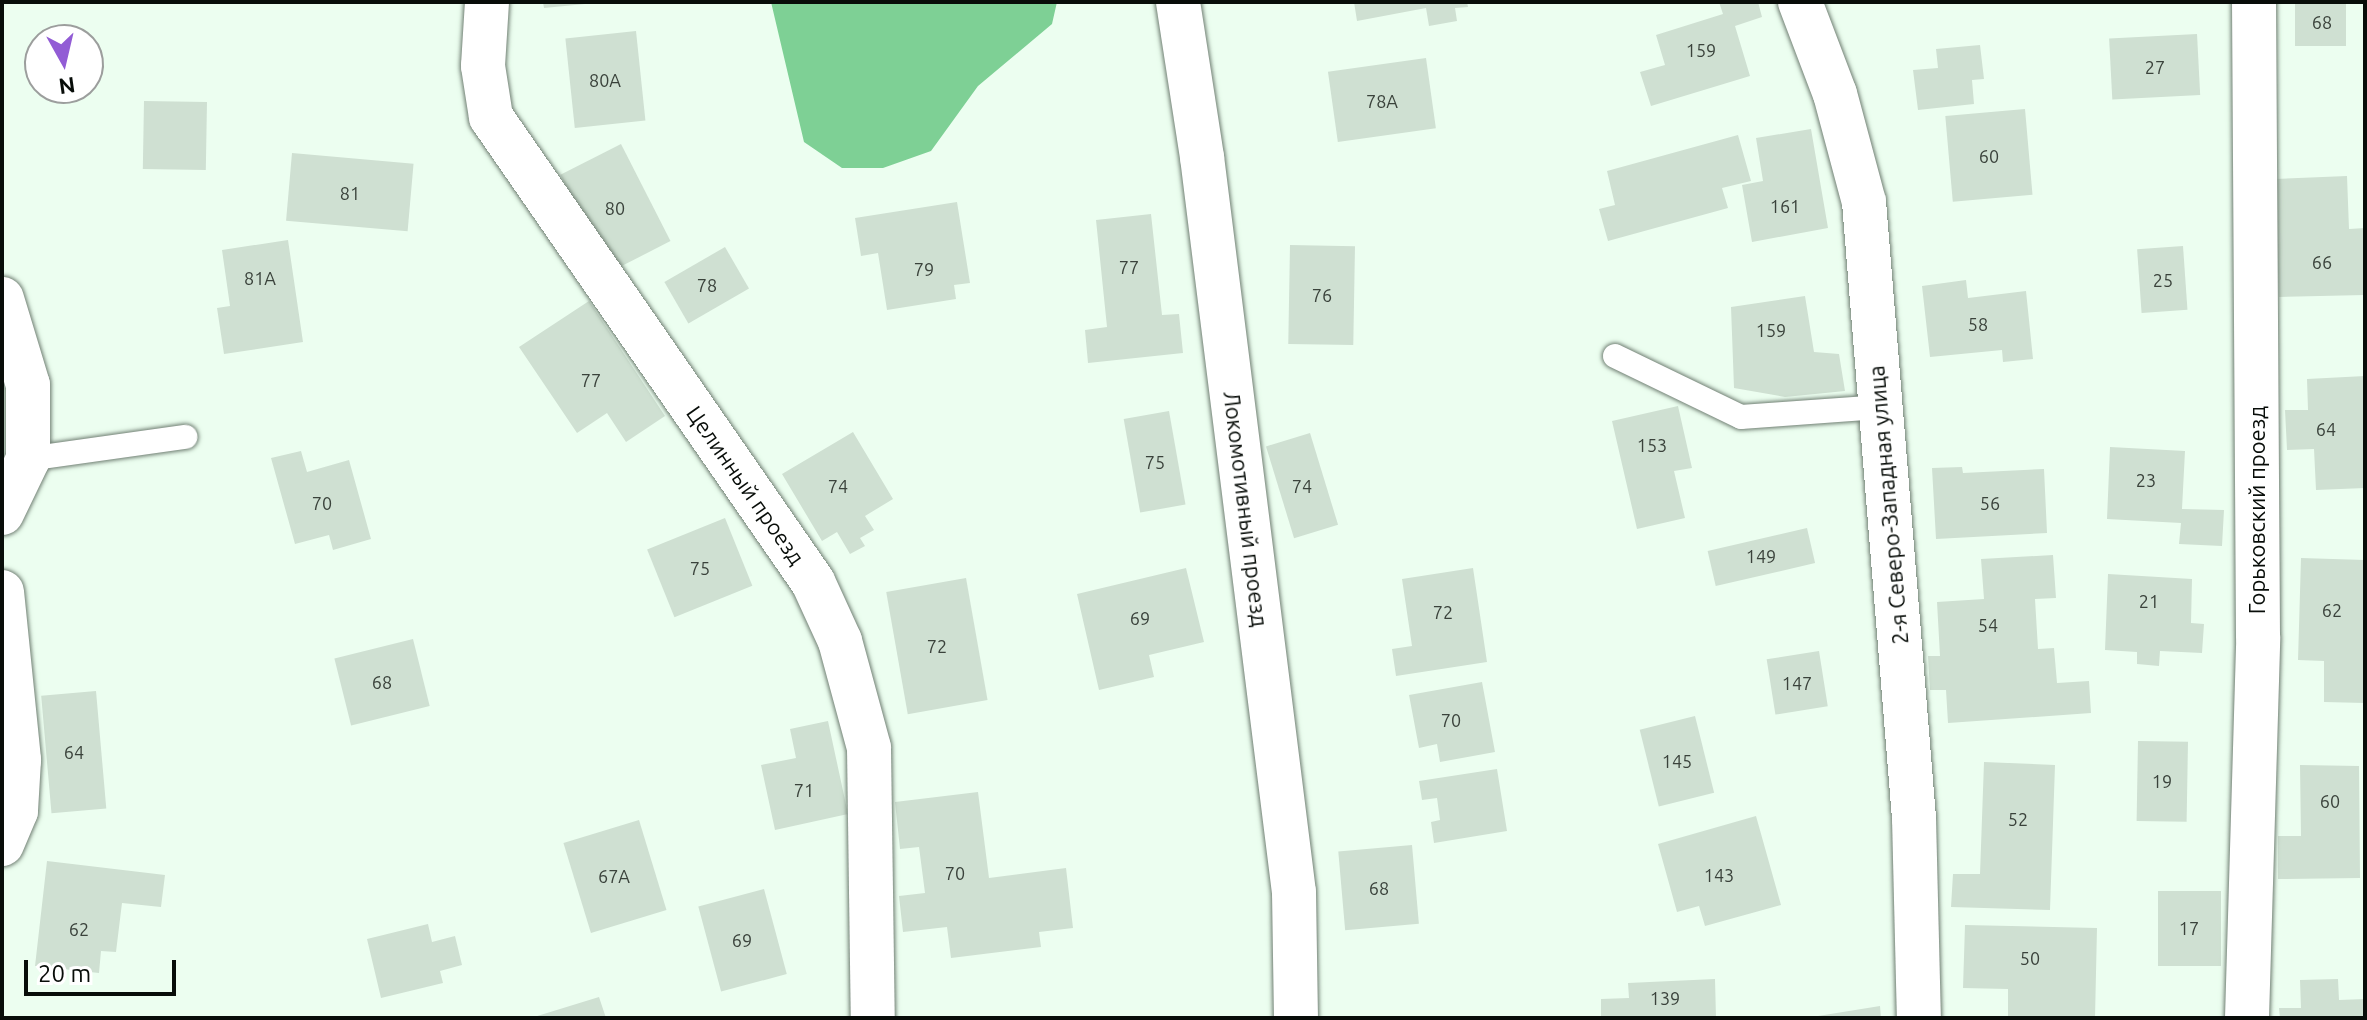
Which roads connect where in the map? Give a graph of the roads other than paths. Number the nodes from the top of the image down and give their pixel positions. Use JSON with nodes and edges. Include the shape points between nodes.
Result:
{"nodes":[{"id":1,"x":487,"y":2,"type":"edge"},
{"id":2,"x":1178,"y":2,"type":"edge"},
{"id":3,"x":1800,"y":2,"type":"edge"},
{"id":4,"x":2254,"y":2,"type":"edge"},
{"id":5,"x":2,"y":299,"type":"edge"},
{"id":6,"x":1615,"y":356,"type":"dead end"},
{"id":7,"x":1879,"y":407,"type":"junction"},
{"id":8,"x":185,"y":437,"type":"dead end"},
{"id":9,"x":28,"y":459,"type":"junction"},
{"id":10,"x":2,"y":513,"type":"edge"},
{"id":11,"x":2,"y":592,"type":"edge"},
{"id":12,"x":2,"y":844,"type":"edge"},
{"id":13,"x":873,"y":1018,"type":"edge"},
{"id":14,"x":1296,"y":1018,"type":"edge"},
{"id":15,"x":1919,"y":1018,"type":"edge"},
{"id":16,"x":2247,"y":1018,"type":"edge"}],
"edges":[{"from":1,"to":13,"type":"street","name":"Целинный проезд","via":[[483,66],[491,117],[813,582],[840,641],[869,748]]},
{"from":2,"to":14,"type":"street","name":"Локомотивный проезд","via":[[1292,877]]},
{"from":3,"to":7,"type":"street","name":"2-я Северо-Западная улица","via":[[1835,94],[1864,202]]},
{"from":4,"to":16,"type":"street","name":"Горьковский проезд","via":[[2258,637]]},
{"from":5,"to":9,"type":"street","via":[[28,385]]},
{"from":6,"to":7,"type":"lane","via":[[1741,417]]},
{"from":7,"to":15,"type":"street","name":"2-я Северо-Западная улица","via":[[1914,818]]},
{"from":8,"to":9,"type":"lane"},
{"from":9,"to":10,"type":"street"},
{"from":11,"to":12,"type":"street","via":[[19,760],[16,811]]}]}
